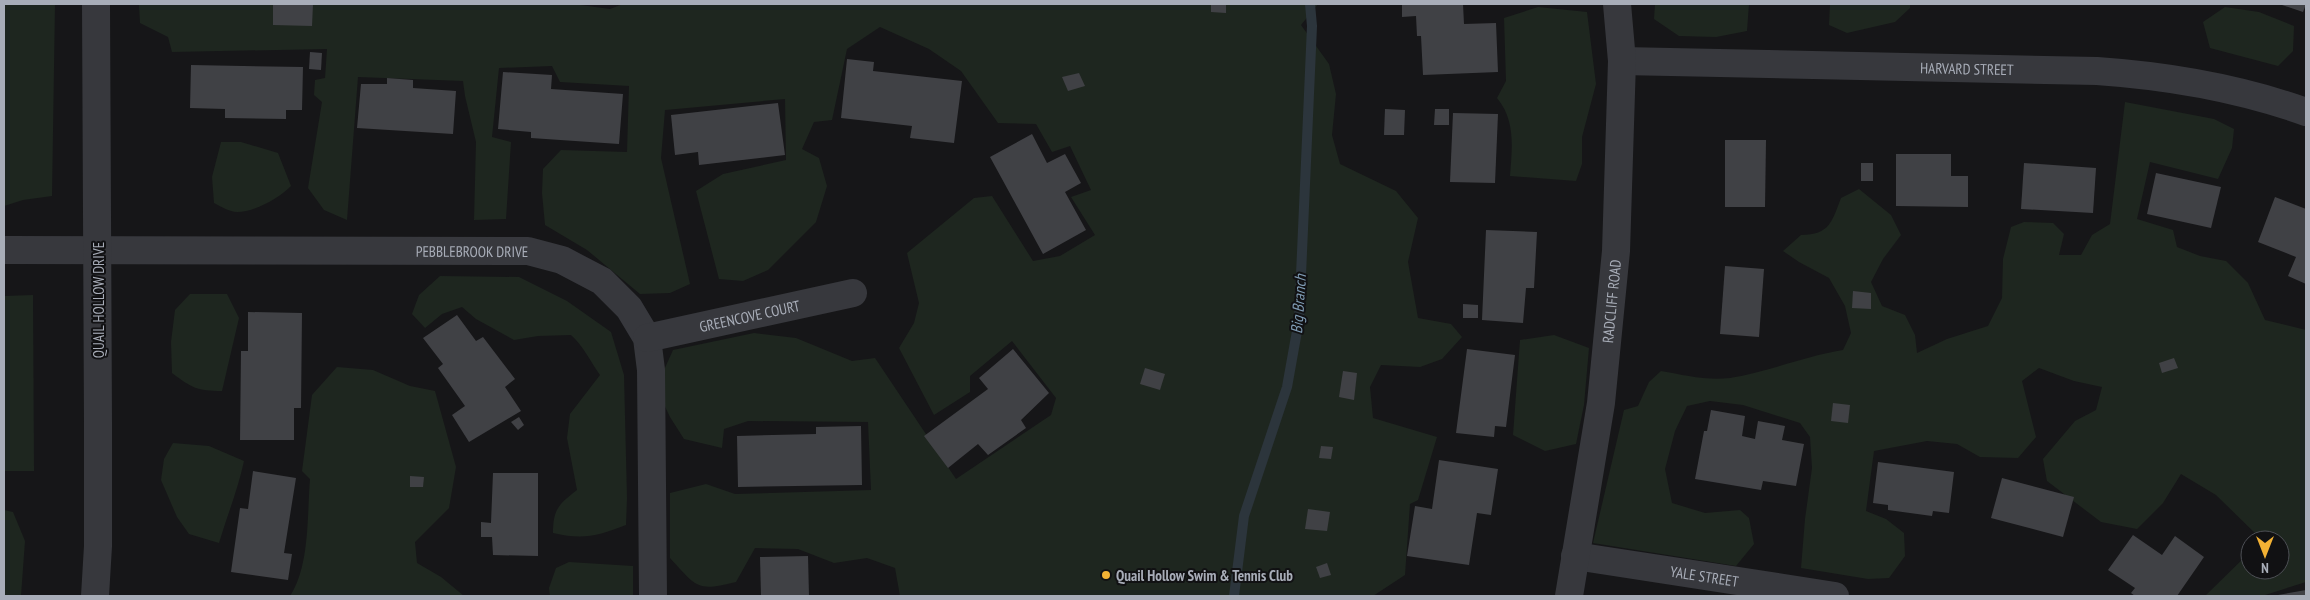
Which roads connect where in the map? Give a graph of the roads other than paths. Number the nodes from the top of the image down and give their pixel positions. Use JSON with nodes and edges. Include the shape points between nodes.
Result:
{"nodes":[{"id":1,"x":96,"y":4,"type":"edge"},
{"id":2,"x":1617,"y":4,"type":"edge"},
{"id":3,"x":1622,"y":61,"type":"junction"},
{"id":4,"x":2306,"y":112,"type":"edge"},
{"id":5,"x":4,"y":250,"type":"edge"},
{"id":6,"x":98,"y":250,"type":"junction"},
{"id":7,"x":853,"y":292,"type":"dead end"},
{"id":8,"x":647,"y":338,"type":"junction"},
{"id":9,"x":1575,"y":556,"type":"junction"},
{"id":10,"x":95,"y":596,"type":"edge"},
{"id":11,"x":653,"y":596,"type":"edge"},
{"id":12,"x":1569,"y":596,"type":"edge"},
{"id":13,"x":1835,"y":596,"type":"edge"}],
"edges":[{"from":1,"to":6,"type":"street","name":"QUAIL HOLLOW DRIVE"},
{"from":2,"to":3,"type":"street","name":"RADCLIFF ROAD"},
{"from":3,"to":4,"type":"street","name":"HARVARD STREET","via":[[2097,71],[2162,76],[2226,89]]},
{"from":3,"to":9,"type":"street","name":"RADCLIFF ROAD","via":[[1616,251],[1602,403]]},
{"from":5,"to":6,"type":"street","name":"PEBBLEBROOK DRIVE"},
{"from":6,"to":8,"type":"street","name":"PEBBLEBROOK DRIVE","via":[[528,251],[562,260],[602,281],[629,308]]},
{"from":6,"to":10,"type":"street","name":"QUAIL HOLLOW DRIVE","via":[[98,546]]},
{"from":7,"to":8,"type":"street","name":"GREENCOVE COURT"},
{"from":8,"to":11,"type":"street","name":"PEBBLEBROOK DRIVE","via":[[651,370]]},
{"from":9,"to":12,"type":"street","name":"RADCLIFF ROAD"},
{"from":9,"to":13,"type":"street","name":"YALE STREET"}]}
